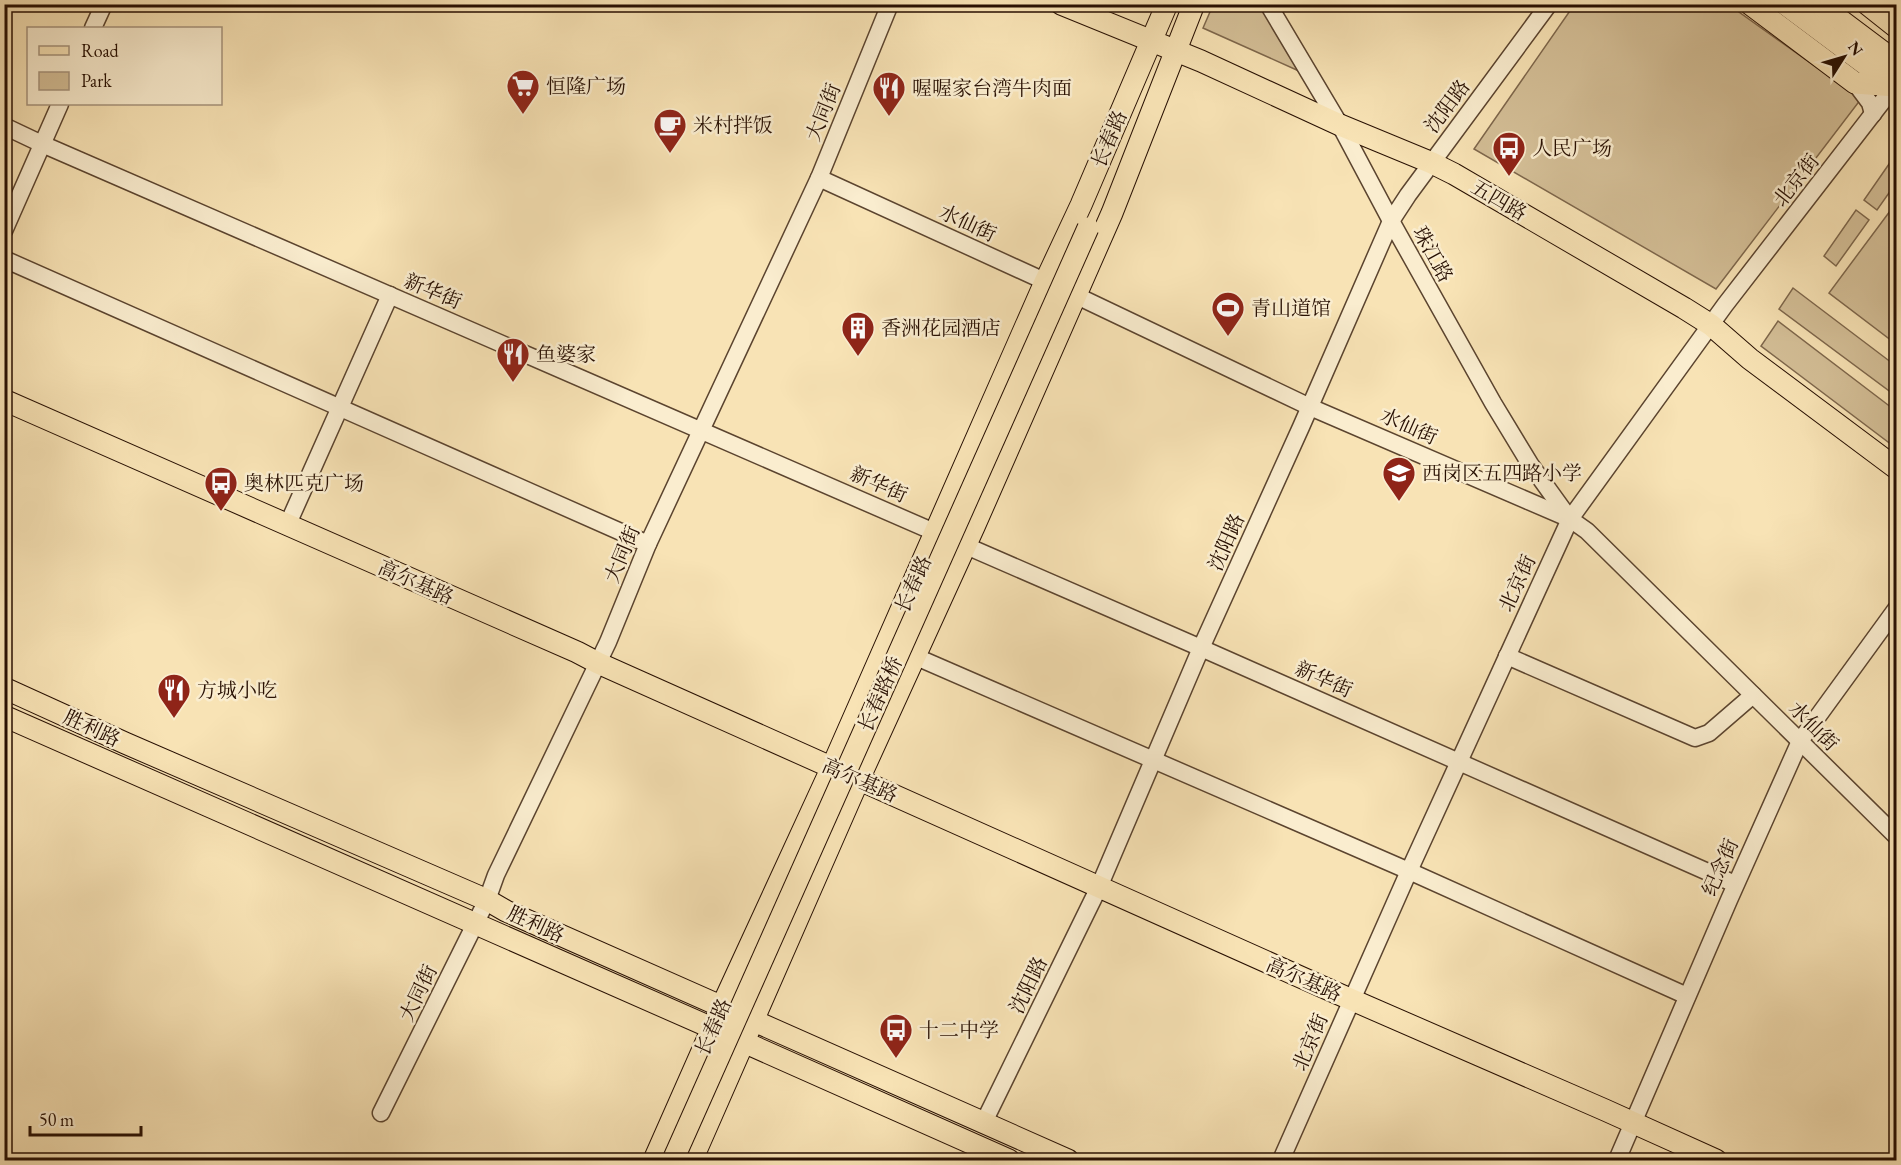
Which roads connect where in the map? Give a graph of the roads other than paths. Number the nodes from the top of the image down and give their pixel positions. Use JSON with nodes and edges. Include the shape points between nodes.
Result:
{"nodes":[{"id":1,"x":104,"y":4,"type":"edge"},
{"id":2,"x":890,"y":4,"type":"edge"},
{"id":3,"x":1061,"y":4,"type":"edge"},
{"id":4,"x":1167,"y":4,"type":"edge"},
{"id":5,"x":1194,"y":4,"type":"edge"},
{"id":6,"x":1268,"y":4,"type":"edge"},
{"id":7,"x":1549,"y":4,"type":"edge"},
{"id":8,"x":1749,"y":4,"type":"edge"},
{"id":9,"x":1785,"y":4,"type":"edge"},
{"id":10,"x":1820,"y":4,"type":"edge"},
{"id":11,"x":1867,"y":4,"type":"edge"},
{"id":12,"x":93,"y":27,"type":"edge"},
{"id":13,"x":1896,"y":27,"type":"edge"},
{"id":14,"x":1151,"y":42,"type":"junction"},
{"id":15,"x":1175,"y":52,"type":"junction"},
{"id":16,"x":1896,"y":62,"type":"edge"},
{"id":17,"x":1855,"y":83,"type":"junction"},
{"id":18,"x":1896,"y":86,"type":"edge"},
{"id":19,"x":60,"y":105,"type":"edge"},
{"id":20,"x":1873,"y":114,"type":"junction"},
{"id":21,"x":1340,"y":125,"type":"junction"},
{"id":22,"x":4,"y":126,"type":"edge"},
{"id":23,"x":42,"y":144,"type":"junction"},
{"id":24,"x":1105,"y":149,"type":"junction"},
{"id":25,"x":1131,"y":161,"type":"junction"},
{"id":26,"x":1432,"y":163,"type":"junction"},
{"id":27,"x":819,"y":178,"type":"junction"},
{"id":28,"x":1391,"y":221,"type":"junction"},
{"id":29,"x":1088,"y":228,"type":"junction"},
{"id":30,"x":4,"y":231,"type":"edge"},
{"id":31,"x":4,"y":259,"type":"edge"},
{"id":32,"x":1045,"y":282,"type":"junction"},
{"id":33,"x":390,"y":295,"type":"junction"},
{"id":34,"x":1075,"y":295,"type":"junction"},
{"id":35,"x":1711,"y":325,"type":"junction"},
{"id":36,"x":4,"y":400,"type":"edge"},
{"id":37,"x":340,"y":406,"type":"junction"},
{"id":38,"x":1310,"y":407,"type":"junction"},
{"id":39,"x":700,"y":429,"type":"junction"},
{"id":40,"x":1896,"y":468,"type":"edge"},
{"id":41,"x":1570,"y":519,"type":"junction"},
{"id":42,"x":287,"y":526,"type":"junction"},
{"id":43,"x":936,"y":532,"type":"junction"},
{"id":44,"x":648,"y":544,"type":"junction"},
{"id":45,"x":965,"y":545,"type":"junction"},
{"id":46,"x":1896,"y":609,"type":"edge"},
{"id":47,"x":1202,"y":648,"type":"junction"},
{"id":48,"x":914,"y":656,"type":"junction"},
{"id":49,"x":1507,"y":656,"type":"junction"},
{"id":50,"x":598,"y":663,"type":"junction"},
{"id":51,"x":4,"y":688,"type":"edge"},
{"id":52,"x":1753,"y":694,"type":"junction"},
{"id":53,"x":4,"y":716,"type":"edge"},
{"id":54,"x":1800,"y":741,"type":"junction"},
{"id":55,"x":1153,"y":760,"type":"junction"},
{"id":56,"x":1458,"y":761,"type":"junction"},
{"id":57,"x":832,"y":767,"type":"junction"},
{"id":58,"x":859,"y":779,"type":"junction"},
{"id":59,"x":1896,"y":836,"type":"edge"},
{"id":60,"x":1408,"y":871,"type":"junction"},
{"id":61,"x":1736,"y":884,"type":"junction"},
{"id":62,"x":1099,"y":887,"type":"junction"},
{"id":63,"x":487,"y":900,"type":"junction"},
{"id":64,"x":476,"y":923,"type":"junction"},
{"id":65,"x":1687,"y":996,"type":"junction"},
{"id":66,"x":1351,"y":1000,"type":"junction"},
{"id":67,"x":722,"y":1006,"type":"junction"},
{"id":68,"x":752,"y":1021,"type":"junction"},
{"id":69,"x":712,"y":1028,"type":"junction"},
{"id":70,"x":743,"y":1041,"type":"junction"},
{"id":71,"x":381,"y":1113,"type":"dead end"},
{"id":72,"x":984,"y":1122,"type":"junction"},
{"id":73,"x":1632,"y":1122,"type":"junction"},
{"id":74,"x":654,"y":1161,"type":"edge"},
{"id":75,"x":673,"y":1161,"type":"edge"},
{"id":76,"x":692,"y":1161,"type":"edge"},
{"id":77,"x":1009,"y":1161,"type":"edge"},
{"id":78,"x":1068,"y":1161,"type":"edge"},
{"id":79,"x":1281,"y":1161,"type":"edge"},
{"id":80,"x":1617,"y":1161,"type":"edge"},
{"id":81,"x":1716,"y":1161,"type":"edge"}],
"edges":[{"from":1,"to":12,"type":"street"},
{"from":2,"to":27,"type":"street","name":"大同街"},
{"from":3,"to":14,"type":"main road","name":"五四路"},
{"from":4,"to":14,"type":"main road","name":"长春路"},
{"from":5,"to":15,"type":"main road","name":"长春路"},
{"from":6,"to":21,"type":"street","name":"珠江路"},
{"from":7,"to":26,"type":"street","name":"沈阳路"},
{"from":8,"to":17,"type":"main road"},
{"from":9,"to":18,"type":"main road"},
{"from":10,"to":16,"type":"main road"},
{"from":11,"to":13,"type":"main road"},
{"from":14,"to":15,"type":"main road","name":"五四路"},
{"from":14,"to":24,"type":"main road","name":"长春路"},
{"from":15,"to":21,"type":"main road","name":"五四路"},
{"from":15,"to":25,"type":"main road","name":"长春路"},
{"from":17,"to":18,"type":"main road"},
{"from":17,"to":20,"type":"street"},
{"from":18,"to":20,"type":"street","name":"北京街"},
{"from":19,"to":23,"type":"street"},
{"from":20,"to":35,"type":"street","name":"北京街"},
{"from":21,"to":26,"type":"main road","name":"五四路"},
{"from":21,"to":28,"type":"street","name":"珠江路"},
{"from":22,"to":23,"type":"street","name":"新华街"},
{"from":23,"to":30,"type":"street"},
{"from":23,"to":33,"type":"street","name":"新华街"},
{"from":24,"to":29,"type":"main road"},
{"from":24,"to":32,"type":"main road","name":"长春路"},
{"from":25,"to":29,"type":"main road"},
{"from":25,"to":34,"type":"main road","name":"长春路","via":[[1124,186]]},
{"from":26,"to":28,"type":"street","name":"沈阳路"},
{"from":26,"to":35,"type":"main road","name":"五四路"},
{"from":27,"to":32,"type":"street","name":"水仙街"},
{"from":27,"to":39,"type":"street","name":"大同街"},
{"from":28,"to":38,"type":"street","name":"沈阳路"},
{"from":28,"to":41,"type":"street","name":"珠江路","via":[[1493,403]]},
{"from":29,"to":75,"type":"main road","name":"长春路桥","bridge":true},
{"from":31,"to":37,"type":"street"},
{"from":32,"to":34,"type":"street","name":"水仙街"},
{"from":32,"to":43,"type":"main road","name":"长春路"},
{"from":33,"to":37,"type":"street"},
{"from":33,"to":39,"type":"street","name":"新华街"},
{"from":34,"to":38,"type":"street","name":"水仙街"},
{"from":34,"to":45,"type":"main road","name":"长春路"},
{"from":35,"to":40,"type":"main road","name":"五四路","via":[[1750,359]]},
{"from":35,"to":41,"type":"street","name":"北京街"},
{"from":36,"to":42,"type":"main road","name":"高尔基路"},
{"from":37,"to":42,"type":"street"},
{"from":37,"to":44,"type":"street"},
{"from":38,"to":41,"type":"street","name":"水仙街"},
{"from":38,"to":47,"type":"street","name":"沈阳路"},
{"from":39,"to":43,"type":"street","name":"新华街"},
{"from":39,"to":44,"type":"street","name":"大同街"},
{"from":41,"to":49,"type":"street","name":"北京街"},
{"from":41,"to":52,"type":"street","name":"水仙街","via":[[1587,531]]},
{"from":42,"to":50,"type":"main road","name":"高尔基路"},
{"from":43,"to":45,"type":"street","name":"新华街"},
{"from":43,"to":57,"type":"main road","name":"长春路"},
{"from":44,"to":50,"type":"street","name":"大同街"},
{"from":45,"to":47,"type":"street","name":"新华街"},
{"from":45,"to":48,"type":"main road","name":"长春路"},
{"from":46,"to":54,"type":"street","name":"纪念街"},
{"from":47,"to":55,"type":"street","name":"沈阳路"},
{"from":47,"to":56,"type":"street","name":"新华街"},
{"from":48,"to":55,"type":"street"},
{"from":48,"to":58,"type":"main road","name":"长春路"},
{"from":49,"to":52,"type":"street","via":[[1695,738],[1709,733]]},
{"from":49,"to":56,"type":"street","name":"北京街"},
{"from":50,"to":57,"type":"main road","name":"高尔基路"},
{"from":50,"to":63,"type":"street","name":"大同街"},
{"from":51,"to":63,"type":"main road","name":"胜利路"},
{"from":52,"to":54,"type":"street","name":"水仙街"},
{"from":53,"to":64,"type":"main road","name":"胜利路"},
{"from":54,"to":59,"type":"street","name":"水仙街"},
{"from":54,"to":61,"type":"street","name":"纪念街"},
{"from":55,"to":60,"type":"street"},
{"from":55,"to":62,"type":"street","name":"沈阳路"},
{"from":56,"to":60,"type":"street","name":"北京街"},
{"from":56,"to":61,"type":"street","name":"新华街"},
{"from":57,"to":58,"type":"main road","name":"高尔基路"},
{"from":57,"to":67,"type":"main road","name":"长春路"},
{"from":58,"to":62,"type":"main road","name":"高尔基路"},
{"from":58,"to":68,"type":"main road","name":"长春路"},
{"from":60,"to":65,"type":"street"},
{"from":60,"to":66,"type":"street","name":"北京街"},
{"from":61,"to":65,"type":"street","name":"纪念街"},
{"from":62,"to":66,"type":"main road","name":"高尔基路"},
{"from":62,"to":72,"type":"street","name":"沈阳路"},
{"from":63,"to":64,"type":"street","name":"大同街"},
{"from":63,"to":67,"type":"main road","name":"胜利路"},
{"from":64,"to":69,"type":"main road","name":"胜利路"},
{"from":64,"to":71,"type":"street","name":"大同街"},
{"from":65,"to":73,"type":"street","name":"纪念街"},
{"from":66,"to":73,"type":"main road","name":"高尔基路"},
{"from":66,"to":79,"type":"street","name":"北京街"},
{"from":67,"to":68,"type":"main road","name":"胜利路"},
{"from":67,"to":69,"type":"main road","name":"长春路"},
{"from":68,"to":70,"type":"main road","name":"长春路"},
{"from":68,"to":72,"type":"main road","name":"胜利路"},
{"from":69,"to":70,"type":"main road","name":"胜利路"},
{"from":69,"to":74,"type":"main road","name":"长春路"},
{"from":70,"to":76,"type":"main road","name":"长春路"},
{"from":70,"to":77,"type":"main road","name":"胜利路"},
{"from":72,"to":78,"type":"main road","name":"胜利路"},
{"from":73,"to":80,"type":"street","name":"纪念街"},
{"from":73,"to":81,"type":"main road","name":"高尔基路"}]}
